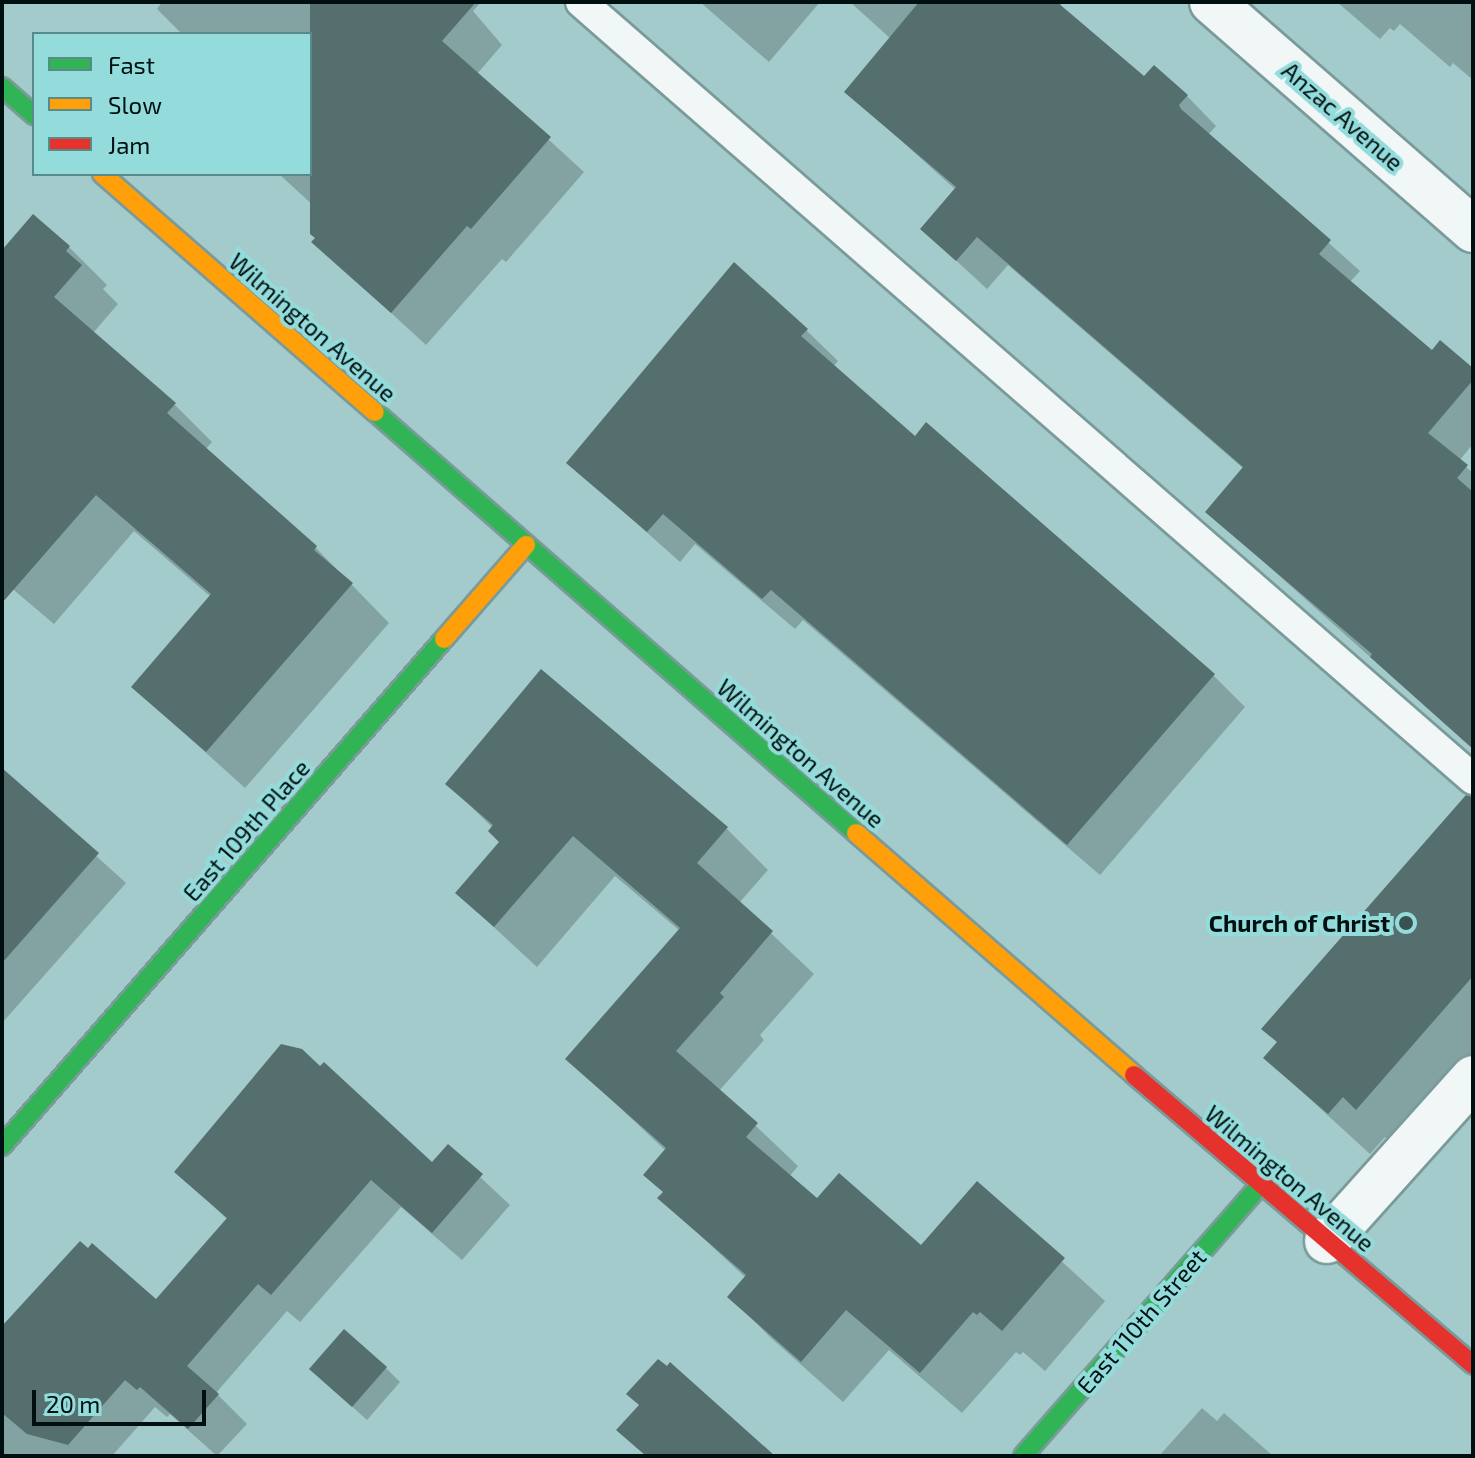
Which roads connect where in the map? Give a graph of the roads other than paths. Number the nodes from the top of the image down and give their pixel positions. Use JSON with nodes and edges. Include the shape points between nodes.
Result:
{"nodes":[{"id":1,"x":581,"y":2,"type":"edge"},
{"id":2,"x":1212,"y":2,"type":"edge"},
{"id":3,"x":2,"y":87,"type":"edge"},
{"id":4,"x":32,"y":113,"type":"edge"},
{"id":5,"x":104,"y":176,"type":"edge"},
{"id":6,"x":1473,"y":230,"type":"edge"},
{"id":7,"x":526,"y":545,"type":"junction"},
{"id":8,"x":1473,"y":779,"type":"edge"},
{"id":9,"x":1473,"y":1078,"type":"edge"},
{"id":10,"x":2,"y":1146,"type":"edge"},
{"id":11,"x":1260,"y":1185,"type":"junction"},
{"id":12,"x":1327,"y":1241,"type":"junction"},
{"id":13,"x":1473,"y":1365,"type":"edge"},
{"id":14,"x":1023,"y":1456,"type":"edge"}],
"edges":[{"from":1,"to":8,"type":"lane"},
{"from":2,"to":6,"type":"street","name":"Anzac Avenue"},
{"from":3,"to":4,"type":"main road"},
{"from":5,"to":7,"type":"main road","name":"Wilmington Avenue"},
{"from":7,"to":10,"type":"main road","name":"East 109th Place"},
{"from":7,"to":11,"type":"main road","name":"Wilmington Avenue"},
{"from":9,"to":12,"type":"street"},
{"from":11,"to":12,"type":"main road","name":"Wilmington Avenue"},
{"from":11,"to":14,"type":"main road","name":"East 110th Street"},
{"from":12,"to":13,"type":"main road","name":"Wilmington Avenue"}]}
